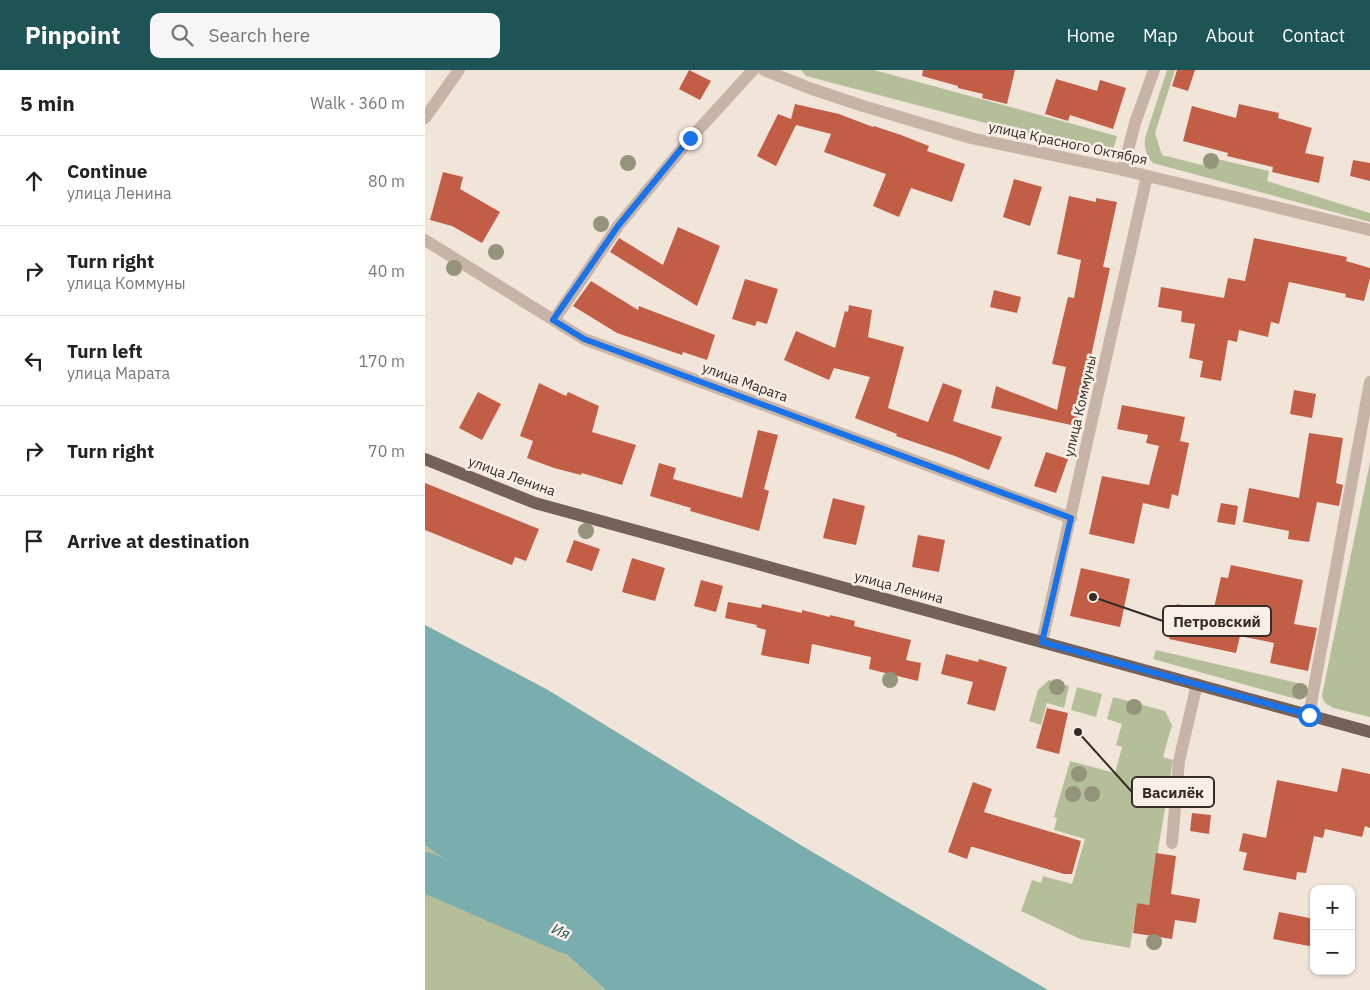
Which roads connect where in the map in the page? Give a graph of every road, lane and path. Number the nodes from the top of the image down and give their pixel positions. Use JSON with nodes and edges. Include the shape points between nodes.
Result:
{"nodes":[{"id":1,"x":459,"y":70,"type":"edge"},
{"id":2,"x":753,"y":70,"type":"edge"},
{"id":3,"x":765,"y":70,"type":"edge"},
{"id":4,"x":1154,"y":70,"type":"edge"},
{"id":5,"x":425,"y":118,"type":"edge"},
{"id":6,"x":1123,"y":170,"type":"junction"},
{"id":7,"x":1147,"y":176,"type":"junction"},
{"id":8,"x":1370,"y":230,"type":"edge"},
{"id":9,"x":425,"y":240,"type":"edge"},
{"id":10,"x":553,"y":320,"type":"junction"},
{"id":11,"x":1370,"y":382,"type":"edge"},
{"id":12,"x":425,"y":459,"type":"edge"},
{"id":13,"x":1071,"y":518,"type":"junction"},
{"id":14,"x":1042,"y":642,"type":"junction"},
{"id":15,"x":1197,"y":684,"type":"junction"},
{"id":16,"x":1309,"y":715,"type":"junction"},
{"id":17,"x":1370,"y":732,"type":"edge"},
{"id":18,"x":1172,"y":843,"type":"dead end"}],
"edges":[{"from":1,"to":5,"type":"street"},
{"from":2,"to":10,"type":"street","via":[[690,138],[618,226]]},
{"from":3,"to":6,"type":"street","name":"улица Красного Октября","via":[[854,103],[971,138]]},
{"from":4,"to":6,"type":"street","via":[[1135,122]]},
{"from":6,"to":7,"type":"street","name":"улица Красного Октября"},
{"from":7,"to":8,"type":"street","name":"улица Красного Октября"},
{"from":7,"to":13,"type":"street","name":"улица Коммуны"},
{"from":9,"to":10,"type":"street","name":"улица Марата"},
{"from":10,"to":13,"type":"street","name":"улица Марата","via":[[584,339]]},
{"from":11,"to":16,"type":"street"},
{"from":12,"to":14,"type":"main road","name":"улица Ленина","via":[[535,503]]},
{"from":13,"to":14,"type":"street","name":"улица Коммуны"},
{"from":14,"to":15,"type":"main road","name":"улица Ленина"},
{"from":15,"to":16,"type":"main road","name":"улица Ленина"},
{"from":15,"to":18,"type":"street","via":[[1179,761]]},
{"from":16,"to":17,"type":"main road","name":"улица Ленина"}]}
